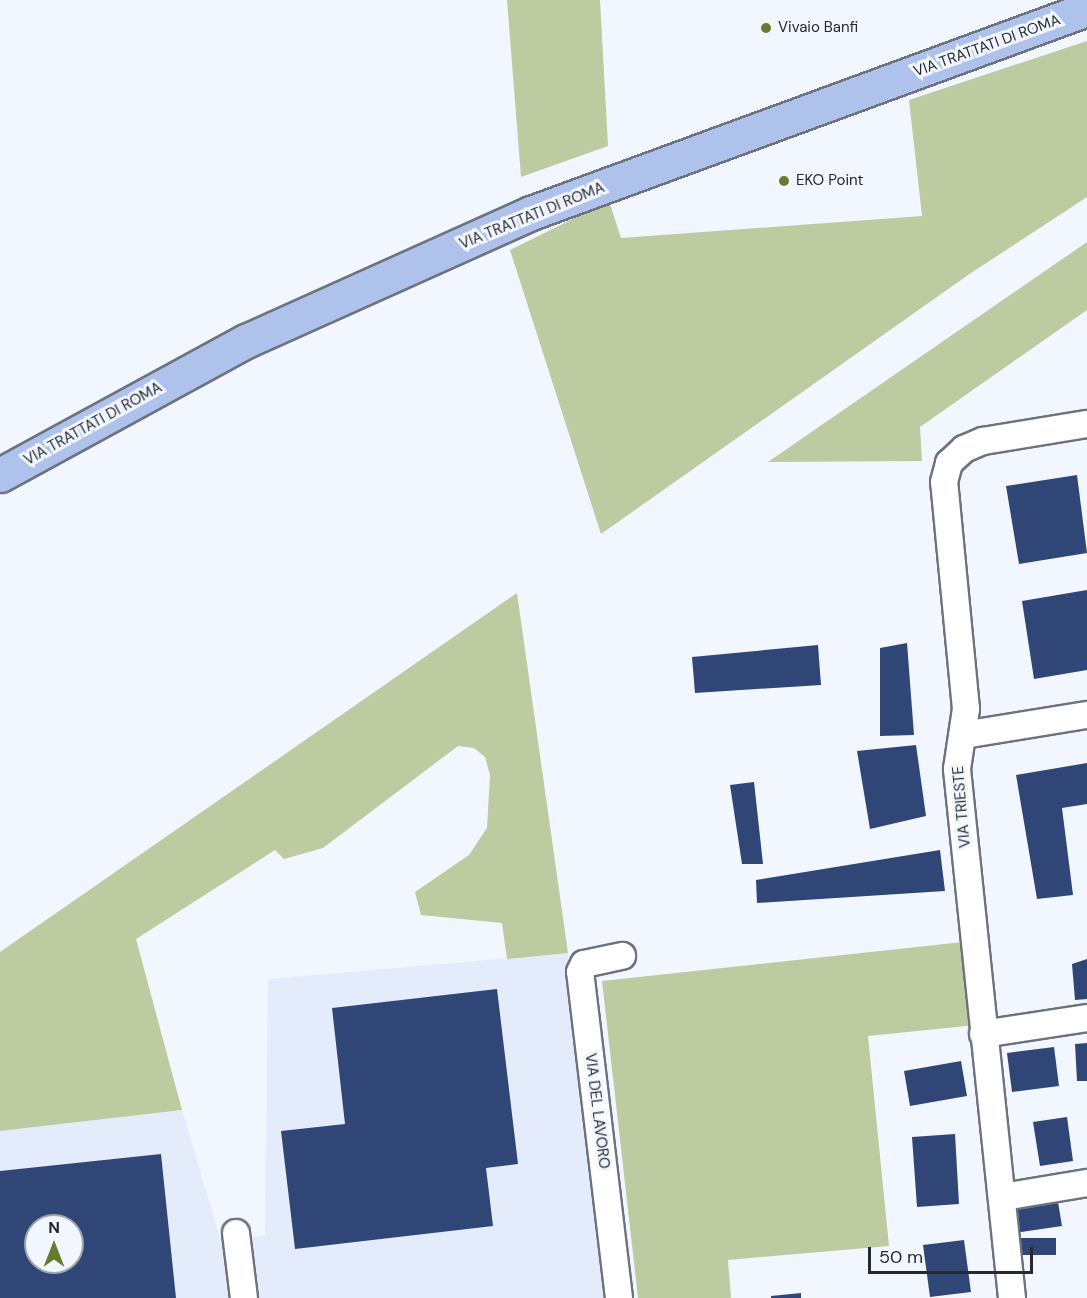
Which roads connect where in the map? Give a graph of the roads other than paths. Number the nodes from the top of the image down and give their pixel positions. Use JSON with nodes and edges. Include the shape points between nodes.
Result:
{"nodes":[{"id":1,"x":1087,"y":9,"type":"edge"},
{"id":2,"x":1087,"y":424,"type":"edge"},
{"id":3,"x":0,"y":475,"type":"edge"},
{"id":4,"x":1087,"y":715,"type":"edge"},
{"id":5,"x":963,"y":735,"type":"junction"},
{"id":6,"x":622,"y":956,"type":"dead end"},
{"id":7,"x":1087,"y":1018,"type":"edge"},
{"id":8,"x":983,"y":1034,"type":"junction"},
{"id":9,"x":1087,"y":1184,"type":"edge"},
{"id":10,"x":1003,"y":1197,"type":"junction"},
{"id":11,"x":236,"y":1233,"type":"dead end"},
{"id":12,"x":244,"y":1298,"type":"edge"},
{"id":13,"x":619,"y":1298,"type":"edge"},
{"id":14,"x":1012,"y":1298,"type":"edge"}],
"edges":[{"from":1,"to":3,"type":"main road","name":"VIA TRATTATI DI ROMA","via":[[531,213],[246,341]]},
{"from":2,"to":5,"type":"street","name":"VIA TRIESTE","via":[[983,441],[964,449],[949,463],[944,482],[964,680]]},
{"from":4,"to":5,"type":"street"},
{"from":5,"to":8,"type":"street","name":"VIA TRIESTE","via":[[957,769]]},
{"from":6,"to":13,"type":"street","name":"VIA DEL LAVORO","via":[[584,964],[580,972]]},
{"from":7,"to":8,"type":"street"},
{"from":8,"to":10,"type":"street","name":"VIA TRIESTE"},
{"from":9,"to":10,"type":"street"},
{"from":10,"to":14,"type":"street","name":"VIA TRIESTE"},
{"from":11,"to":12,"type":"street"}]}
